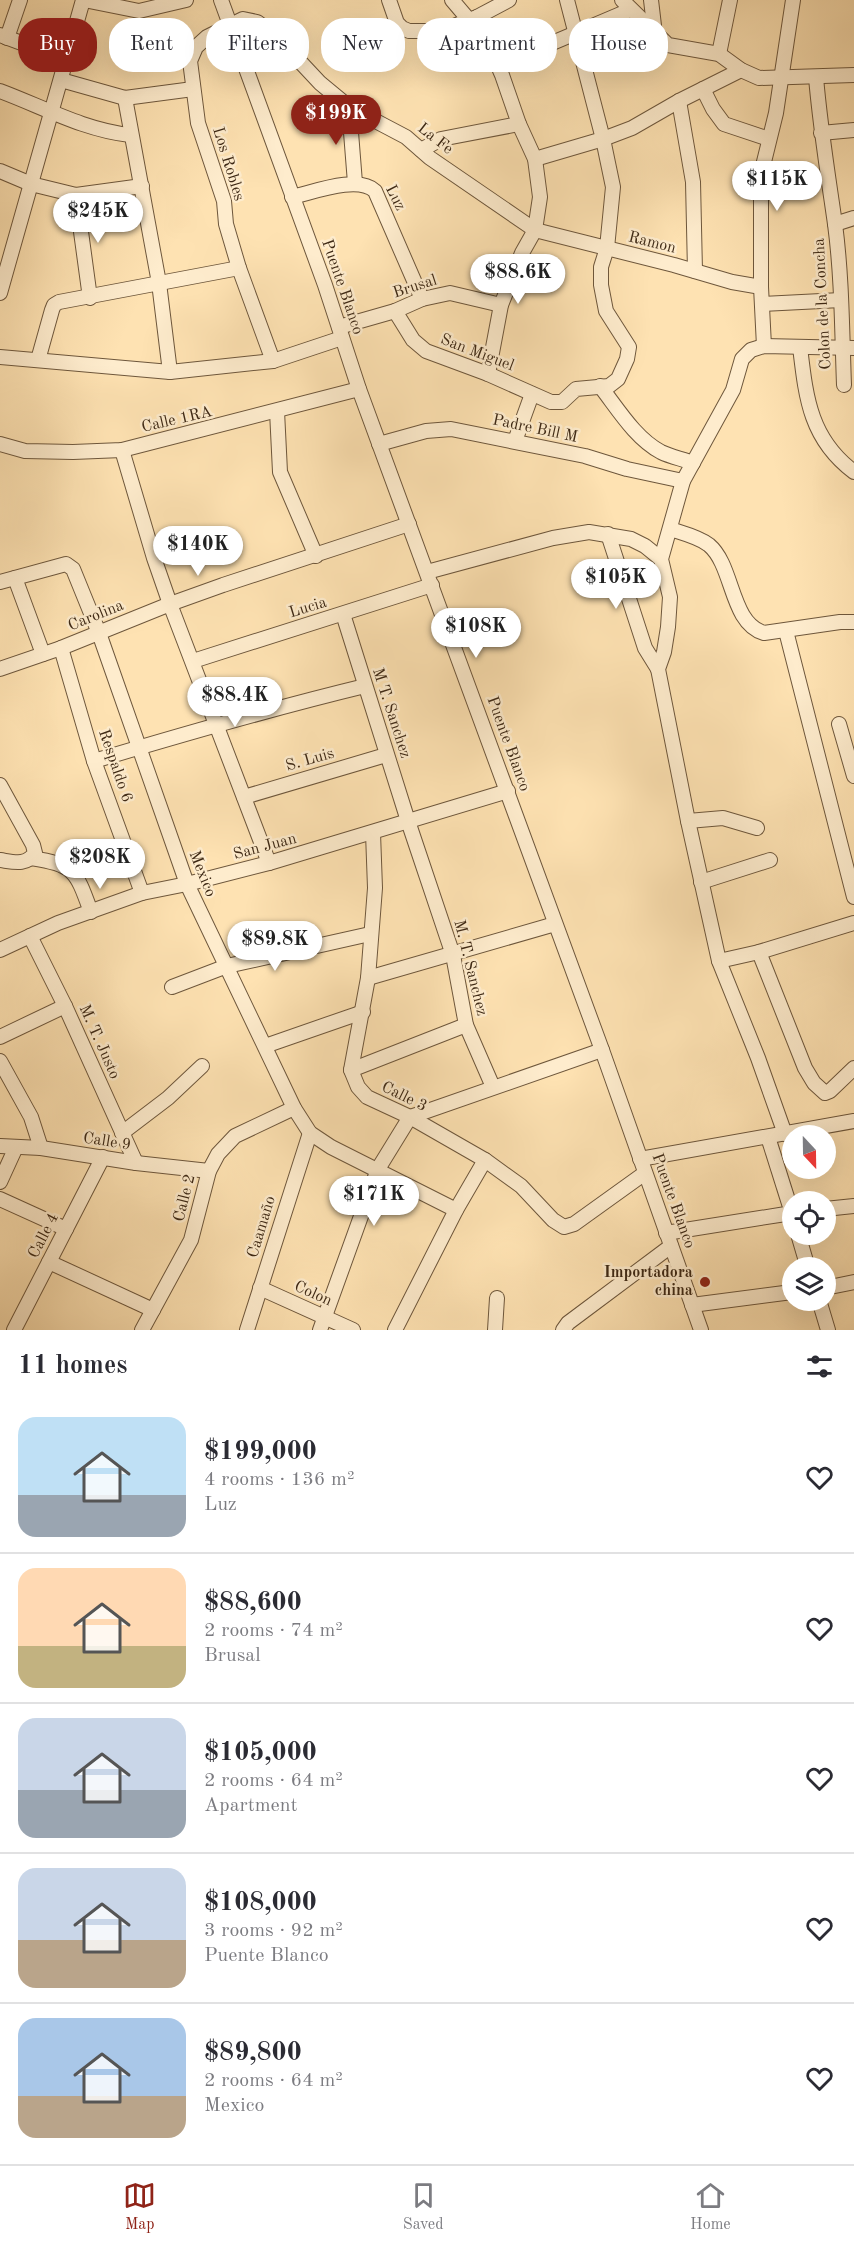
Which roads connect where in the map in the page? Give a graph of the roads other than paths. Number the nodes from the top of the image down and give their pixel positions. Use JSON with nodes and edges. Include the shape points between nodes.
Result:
{"nodes":[{"id":1,"x":20,"y":0,"type":"edge"},
{"id":2,"x":84,"y":0,"type":"edge"},
{"id":3,"x":186,"y":0,"type":"edge"},
{"id":4,"x":221,"y":0,"type":"edge"},
{"id":5,"x":389,"y":0,"type":"edge"},
{"id":6,"x":452,"y":0,"type":"edge"},
{"id":7,"x":509,"y":0,"type":"edge"},
{"id":8,"x":567,"y":0,"type":"edge"},
{"id":9,"x":651,"y":0,"type":"edge"},
{"id":10,"x":730,"y":0,"type":"edge"},
{"id":11,"x":793,"y":0,"type":"edge"},
{"id":12,"x":626,"y":5,"type":"edge"},
{"id":13,"x":79,"y":18,"type":"edge"},
{"id":14,"x":228,"y":18,"type":"edge"},
{"id":15,"x":472,"y":18,"type":"edge"},
{"id":16,"x":475,"y":18,"type":"edge"},
{"id":17,"x":572,"y":18,"type":"edge"},
{"id":18,"x":603,"y":18,"type":"edge"},
{"id":19,"x":639,"y":18,"type":"edge"},
{"id":20,"x":653,"y":18,"type":"edge"},
{"id":21,"x":417,"y":31,"type":"edge"},
{"id":22,"x":4,"y":36,"type":"edge"},
{"id":23,"x":206,"y":38,"type":"edge"},
{"id":24,"x":668,"y":45,"type":"edge"},
{"id":25,"x":719,"y":54,"type":"junction"},
{"id":26,"x":741,"y":70,"type":"junction"},
{"id":27,"x":309,"y":71,"type":"edge"},
{"id":28,"x":63,"y":72,"type":"edge"},
{"id":29,"x":247,"y":72,"type":"edge"},
{"id":30,"x":500,"y":72,"type":"edge"},
{"id":31,"x":586,"y":72,"type":"edge"},
{"id":32,"x":854,"y":75,"type":"edge"},
{"id":33,"x":816,"y":77,"type":"junction"},
{"id":34,"x":781,"y":79,"type":"junction"},
{"id":35,"x":61,"y":80,"type":"junction"},
{"id":36,"x":193,"y":89,"type":"junction"},
{"id":37,"x":703,"y":89,"type":"junction"},
{"id":38,"x":0,"y":91,"type":"edge"},
{"id":39,"x":125,"y":98,"type":"junction"},
{"id":40,"x":679,"y":101,"type":"junction"},
{"id":41,"x":349,"y":107,"type":"junction"},
{"id":42,"x":53,"y":112,"type":"junction"},
{"id":43,"x":519,"y":124,"type":"junction"},
{"id":44,"x":854,"y":130,"type":"edge"},
{"id":45,"x":821,"y":133,"type":"junction"},
{"id":46,"x":130,"y":135,"type":"junction"},
{"id":47,"x":603,"y":139,"type":"junction"},
{"id":48,"x":770,"y":139,"type":"junction"},
{"id":49,"x":421,"y":150,"type":"junction"},
{"id":50,"x":535,"y":159,"type":"junction"},
{"id":51,"x":0,"y":171,"type":"edge"},
{"id":52,"x":355,"y":183,"type":"junction"},
{"id":53,"x":31,"y":184,"type":"junction"},
{"id":54,"x":142,"y":186,"type":"junction"},
{"id":55,"x":76,"y":195,"type":"junction"},
{"id":56,"x":292,"y":197,"type":"junction"},
{"id":57,"x":854,"y":218,"type":"edge"},
{"id":58,"x":835,"y":224,"type":"junction"},
{"id":59,"x":535,"y":230,"type":"junction"},
{"id":60,"x":607,"y":248,"type":"junction"},
{"id":61,"x":239,"y":268,"type":"junction"},
{"id":62,"x":695,"y":271,"type":"junction"},
{"id":63,"x":159,"y":283,"type":"junction"},
{"id":64,"x":761,"y":287,"type":"junction"},
{"id":65,"x":0,"y":290,"type":"edge"},
{"id":66,"x":90,"y":298,"type":"junction"},
{"id":67,"x":422,"y":299,"type":"junction"},
{"id":68,"x":841,"y":300,"type":"junction"},
{"id":69,"x":762,"y":304,"type":"junction"},
{"id":70,"x":501,"y":305,"type":"junction"},
{"id":71,"x":395,"y":311,"type":"junction"},
{"id":72,"x":340,"y":333,"type":"junction"},
{"id":73,"x":764,"y":346,"type":"junction"},
{"id":74,"x":800,"y":347,"type":"junction"},
{"id":75,"x":848,"y":348,"type":"edge"},
{"id":76,"x":0,"y":357,"type":"edge"},
{"id":77,"x":38,"y":360,"type":"junction"},
{"id":78,"x":273,"y":361,"type":"junction"},
{"id":79,"x":170,"y":372,"type":"junction"},
{"id":80,"x":488,"y":374,"type":"junction"},
{"id":81,"x":600,"y":386,"type":"junction"},
{"id":82,"x":844,"y":386,"type":"dead end"},
{"id":83,"x":359,"y":389,"type":"junction"},
{"id":84,"x":532,"y":393,"type":"junction"},
{"id":85,"x":277,"y":411,"type":"junction"},
{"id":86,"x":515,"y":441,"type":"junction"},
{"id":87,"x":0,"y":444,"type":"edge"},
{"id":88,"x":379,"y":444,"type":"junction"},
{"id":89,"x":122,"y":450,"type":"junction"},
{"id":90,"x":693,"y":463,"type":"junction"},
{"id":91,"x":854,"y":472,"type":"edge"},
{"id":92,"x":683,"y":481,"type":"junction"},
{"id":93,"x":409,"y":524,"type":"junction"},
{"id":94,"x":670,"y":529,"type":"junction"},
{"id":95,"x":608,"y":534,"type":"junction"},
{"id":96,"x":316,"y":556,"type":"junction"},
{"id":97,"x":661,"y":559,"type":"junction"},
{"id":98,"x":15,"y":578,"type":"junction"},
{"id":99,"x":430,"y":579,"type":"junction"},
{"id":100,"x":0,"y":582,"type":"edge"},
{"id":101,"x":170,"y":604,"type":"junction"},
{"id":102,"x":343,"y":614,"type":"junction"},
{"id":103,"x":854,"y":622,"type":"edge"},
{"id":104,"x":786,"y":631,"type":"junction"},
{"id":105,"x":99,"y":633,"type":"junction"},
{"id":106,"x":62,"y":648,"type":"junction"},
{"id":107,"x":43,"y":654,"type":"junction"},
{"id":108,"x":193,"y":661,"type":"junction"},
{"id":109,"x":0,"y":669,"type":"edge"},
{"id":110,"x":658,"y":669,"type":"junction"},
{"id":111,"x":365,"y":686,"type":"junction"},
{"id":112,"x":839,"y":724,"type":"dead end"},
{"id":113,"x":217,"y":726,"type":"junction"},
{"id":114,"x":139,"y":747,"type":"junction"},
{"id":115,"x":387,"y":755,"type":"junction"},
{"id":116,"x":94,"y":761,"type":"junction"},
{"id":117,"x":854,"y":775,"type":"edge"},
{"id":118,"x":0,"y":785,"type":"edge"},
{"id":119,"x":508,"y":791,"type":"junction"},
{"id":120,"x":244,"y":797,"type":"junction"},
{"id":121,"x":408,"y":821,"type":"junction"},
{"id":122,"x":688,"y":821,"type":"junction"},
{"id":123,"x":757,"y":828,"type":"dead end"},
{"id":124,"x":373,"y":833,"type":"junction"},
{"id":125,"x":33,"y":856,"type":"junction"},
{"id":126,"x":0,"y":860,"type":"edge"},
{"id":127,"x":770,"y":861,"type":"dead end"},
{"id":128,"x":269,"y":863,"type":"junction"},
{"id":129,"x":701,"y":882,"type":"junction"},
{"id":130,"x":187,"y":884,"type":"junction"},
{"id":131,"x":142,"y":893,"type":"junction"},
{"id":132,"x":854,"y":897,"type":"edge"},
{"id":133,"x":91,"y":912,"type":"junction"},
{"id":134,"x":854,"y":923,"type":"edge"},
{"id":135,"x":555,"y":924,"type":"junction"},
{"id":136,"x":370,"y":934,"type":"junction"},
{"id":137,"x":30,"y":936,"type":"junction"},
{"id":138,"x":0,"y":950,"type":"edge"},
{"id":139,"x":759,"y":952,"type":"junction"},
{"id":140,"x":453,"y":955,"type":"junction"},
{"id":141,"x":719,"y":961,"type":"junction"},
{"id":142,"x":226,"y":966,"type":"junction"},
{"id":143,"x":368,"y":978,"type":"junction"},
{"id":144,"x":172,"y":987,"type":"dead end"},
{"id":145,"x":65,"y":1006,"type":"junction"},
{"id":146,"x":363,"y":1012,"type":"junction"},
{"id":147,"x":466,"y":1025,"type":"junction"},
{"id":148,"x":0,"y":1036,"type":"edge"},
{"id":149,"x":265,"y":1046,"type":"junction"},
{"id":150,"x":602,"y":1050,"type":"junction"},
{"id":151,"x":0,"y":1061,"type":"edge"},
{"id":152,"x":202,"y":1066,"type":"dead end"},
{"id":153,"x":854,"y":1068,"type":"edge"},
{"id":154,"x":351,"y":1070,"type":"junction"},
{"id":155,"x":493,"y":1087,"type":"junction"},
{"id":156,"x":294,"y":1108,"type":"junction"},
{"id":157,"x":410,"y":1117,"type":"junction"},
{"id":158,"x":854,"y":1121,"type":"edge"},
{"id":159,"x":833,"y":1125,"type":"edge"},
{"id":160,"x":782,"y":1126,"type":"edge"},
{"id":161,"x":122,"y":1132,"type":"junction"},
{"id":162,"x":310,"y":1134,"type":"junction"},
{"id":163,"x":782,"y":1135,"type":"edge"},
{"id":164,"x":768,"y":1137,"type":"junction"},
{"id":165,"x":0,"y":1146,"type":"edge"},
{"id":166,"x":16,"y":1147,"type":"junction"},
{"id":167,"x":41,"y":1149,"type":"junction"},
{"id":168,"x":103,"y":1157,"type":"junction"},
{"id":169,"x":485,"y":1160,"type":"junction"},
{"id":170,"x":136,"y":1163,"type":"junction"},
{"id":171,"x":642,"y":1166,"type":"junction"},
{"id":172,"x":378,"y":1169,"type":"junction"},
{"id":173,"x":209,"y":1172,"type":"junction"},
{"id":174,"x":0,"y":1182,"type":"edge"},
{"id":175,"x":785,"y":1191,"type":"edge"},
{"id":176,"x":0,"y":1199,"type":"edge"},
{"id":177,"x":854,"y":1206,"type":"edge"},
{"id":178,"x":836,"y":1208,"type":"edge"},
{"id":179,"x":456,"y":1210,"type":"junction"},
{"id":180,"x":782,"y":1215,"type":"edge"},
{"id":181,"x":66,"y":1229,"type":"junction"},
{"id":182,"x":669,"y":1240,"type":"junction"},
{"id":183,"x":49,"y":1262,"type":"junction"},
{"id":184,"x":854,"y":1282,"type":"edge"},
{"id":185,"x":836,"y":1286,"type":"edge"},
{"id":186,"x":260,"y":1288,"type":"junction"},
{"id":187,"x":782,"y":1294,"type":"edge"},
{"id":188,"x":497,"y":1298,"type":"dead end"},
{"id":189,"x":692,"y":1305,"type":"junction"},
{"id":190,"x":153,"y":1310,"type":"junction"},
{"id":191,"x":822,"y":1311,"type":"edge"},
{"id":192,"x":322,"y":1324,"type":"edge"},
{"id":193,"x":14,"y":1330,"type":"edge"},
{"id":194,"x":142,"y":1330,"type":"edge"},
{"id":195,"x":248,"y":1330,"type":"edge"},
{"id":196,"x":353,"y":1330,"type":"edge"},
{"id":197,"x":395,"y":1330,"type":"edge"},
{"id":198,"x":495,"y":1330,"type":"edge"},
{"id":199,"x":563,"y":1330,"type":"edge"},
{"id":200,"x":701,"y":1330,"type":"edge"},
{"id":201,"x":828,"y":1330,"type":"edge"}],
"edges":[{"from":1,"to":22,"type":"street"},
{"from":2,"to":3,"type":"street","via":[[139,11]]},
{"from":2,"to":13,"type":"street"},
{"from":4,"to":14,"type":"street","name":"Puente Blanco"},
{"from":5,"to":21,"type":"street","via":[[397,22],[409,31]]},
{"from":6,"to":15,"type":"street"},
{"from":7,"to":16,"type":"street"},
{"from":8,"to":17,"type":"street"},
{"from":9,"to":20,"type":"street"},
{"from":10,"to":25,"type":"street"},
{"from":11,"to":34,"type":"street"},
{"from":12,"to":18,"type":"street"},
{"from":12,"to":19,"type":"street"},
{"from":23,"to":36,"type":"street","name":"Los Robles","via":[[196,47],[190,61]]},
{"from":24,"to":25,"type":"street"},
{"from":25,"to":26,"type":"street"},
{"from":26,"to":34,"type":"street","via":[[759,78]]},
{"from":26,"to":37,"type":"street"},
{"from":27,"to":41,"type":"street","name":"La Fe"},
{"from":28,"to":35,"type":"street"},
{"from":29,"to":56,"type":"street","name":"Puente Blanco"},
{"from":30,"to":43,"type":"street"},
{"from":31,"to":47,"type":"street"},
{"from":32,"to":33,"type":"street"},
{"from":33,"to":34,"type":"street"},
{"from":33,"to":45,"type":"street","name":"Colon de la Concha"},
{"from":34,"to":48,"type":"street"},
{"from":35,"to":39,"type":"street"},
{"from":35,"to":42,"type":"street"},
{"from":36,"to":39,"type":"street"},
{"from":36,"to":61,"type":"street","name":"Los Robles","via":[[198,123],[224,201],[226,224]]},
{"from":37,"to":40,"type":"street"},
{"from":37,"to":48,"type":"street","via":[[724,124]]},
{"from":38,"to":42,"type":"street"},
{"from":39,"to":46,"type":"street"},
{"from":40,"to":47,"type":"street","via":[[632,128]]},
{"from":40,"to":62,"type":"street","via":[[693,183]]},
{"from":41,"to":49,"type":"street","name":"La Fe","via":[[406,137]]},
{"from":41,"to":52,"type":"street"},
{"from":42,"to":46,"type":"street","via":[[108,133]]},
{"from":42,"to":53,"type":"street"},
{"from":43,"to":49,"type":"street","via":[[441,139]]},
{"from":43,"to":50,"type":"street"},
{"from":44,"to":45,"type":"street"},
{"from":45,"to":58,"type":"street","name":"Colon de la Concha"},
{"from":46,"to":54,"type":"street"},
{"from":47,"to":50,"type":"street"},
{"from":47,"to":60,"type":"street","via":[[613,187]]},
{"from":48,"to":64,"type":"street","via":[[761,174]]},
{"from":49,"to":59,"type":"street","name":"La Fe"},
{"from":50,"to":59,"type":"street","via":[[540,197]]},
{"from":51,"to":53,"type":"street"},
{"from":52,"to":56,"type":"street"},
{"from":52,"to":67,"type":"street","name":"Luz","via":[[375,191]]},
{"from":53,"to":55,"type":"street"},
{"from":53,"to":65,"type":"street"},
{"from":54,"to":55,"type":"street"},
{"from":54,"to":63,"type":"street"},
{"from":55,"to":66,"type":"street"},
{"from":56,"to":72,"type":"street","name":"Puente Blanco"},
{"from":57,"to":58,"type":"street"},
{"from":58,"to":68,"type":"street","name":"Colon de la Concha"},
{"from":59,"to":60,"type":"street","name":"Ramon"},
{"from":59,"to":70,"type":"street"},
{"from":60,"to":62,"type":"street","name":"Ramon"},
{"from":60,"to":81,"type":"street","via":[[601,267],[606,311],[629,347],[618,379],[609,386]]},
{"from":61,"to":63,"type":"street"},
{"from":61,"to":78,"type":"street","name":"Los Robles"},
{"from":62,"to":64,"type":"street","name":"Ramon"},
{"from":63,"to":66,"type":"street"},
{"from":63,"to":79,"type":"street"},
{"from":64,"to":69,"type":"street"},
{"from":66,"to":77,"type":"street","via":[[54,305]]},
{"from":67,"to":70,"type":"street","name":"Brusal","via":[[450,293]]},
{"from":67,"to":71,"type":"street","name":"Brusal"},
{"from":68,"to":69,"type":"street"},
{"from":68,"to":75,"type":"street","name":"Colon de la Concha"},
{"from":69,"to":73,"type":"street"},
{"from":70,"to":80,"type":"street"},
{"from":71,"to":72,"type":"street","name":"Brusal"},
{"from":71,"to":80,"type":"street","name":"San Miguel","via":[[413,340],[426,351]]},
{"from":72,"to":78,"type":"street","name":"Brusal"},
{"from":72,"to":83,"type":"street","name":"Puente Blanco"},
{"from":73,"to":74,"type":"street"},
{"from":73,"to":90,"type":"street","via":[[751,350],[742,359],[733,390]]},
{"from":74,"to":75,"type":"street"},
{"from":74,"to":91,"type":"street","via":[[805,397],[814,422],[841,463]]},
{"from":75,"to":82,"type":"street","name":"Colon de la Concha"},
{"from":76,"to":77,"type":"street","name":"Brusal"},
{"from":77,"to":79,"type":"street","name":"Brusal"},
{"from":78,"to":79,"type":"street","name":"Brusal"},
{"from":80,"to":84,"type":"street","name":"San Miguel"},
{"from":81,"to":84,"type":"street","name":"San Miguel","via":[[576,389],[562,402],[550,402]]},
{"from":81,"to":90,"type":"street","via":[[646,441],[662,452]]},
{"from":83,"to":85,"type":"street","name":"Calle 1RA"},
{"from":83,"to":88,"type":"street","name":"Puente Blanco"},
{"from":84,"to":86,"type":"street"},
{"from":85,"to":89,"type":"street","name":"Calle 1RA"},
{"from":85,"to":96,"type":"street","via":[[280,472]]},
{"from":86,"to":88,"type":"street","name":"Padre Bill M","via":[[451,429],[426,431]]},
{"from":86,"to":92,"type":"street","name":"Padre Bill M"},
{"from":87,"to":89,"type":"street","name":"Calle 1RA","via":[[25,451]]},
{"from":88,"to":93,"type":"street","name":"Puente Blanco"},
{"from":89,"to":101,"type":"street"},
{"from":90,"to":92,"type":"street"},
{"from":92,"to":94,"type":"street"},
{"from":93,"to":96,"type":"street","name":"Carolina"},
{"from":93,"to":99,"type":"street","name":"Puente Blanco"},
{"from":94,"to":97,"type":"street"},
{"from":94,"to":104,"type":"street","via":[[709,546],[751,626],[764,633]]},
{"from":95,"to":97,"type":"street","name":"Lucia","via":[[631,539]]},
{"from":95,"to":99,"type":"street","name":"Lucia","via":[[589,532],[553,538]]},
{"from":95,"to":110,"type":"street","via":[[645,648]]},
{"from":96,"to":101,"type":"street","name":"Carolina"},
{"from":97,"to":110,"type":"street","via":[[670,597],[664,652]]},
{"from":98,"to":100,"type":"street"},
{"from":98,"to":105,"type":"street","name":"Mexico","via":[[66,564],[73,569]]},
{"from":98,"to":107,"type":"street"},
{"from":99,"to":102,"type":"street","name":"Lucia"},
{"from":99,"to":119,"type":"street","name":"Puente Blanco"},
{"from":101,"to":105,"type":"street","name":"Carolina"},
{"from":101,"to":108,"type":"street"},
{"from":102,"to":108,"type":"street","name":"Lucia"},
{"from":102,"to":111,"type":"street","name":"M T. Sanchez"},
{"from":103,"to":104,"type":"street"},
{"from":104,"to":132,"type":"street"},
{"from":105,"to":106,"type":"street","name":"Carolina"},
{"from":105,"to":114,"type":"street","name":"Mexico"},
{"from":106,"to":107,"type":"street","name":"Carolina"},
{"from":106,"to":116,"type":"street","name":"Respaldo 6"},
{"from":107,"to":109,"type":"street","name":"Carolina"},
{"from":108,"to":113,"type":"street"},
{"from":110,"to":122,"type":"street"},
{"from":111,"to":113,"type":"street"},
{"from":111,"to":115,"type":"street","name":"M T. Sanchez"},
{"from":112,"to":117,"type":"street"},
{"from":113,"to":114,"type":"street"},
{"from":113,"to":120,"type":"street"},
{"from":114,"to":116,"type":"street"},
{"from":114,"to":130,"type":"street","name":"Mexico"},
{"from":115,"to":120,"type":"street","name":"S. Luis"},
{"from":115,"to":121,"type":"street","name":"M T. Sanchez"},
{"from":116,"to":131,"type":"street","name":"Respaldo 6"},
{"from":118,"to":125,"type":"street","via":[[33,845]]},
{"from":119,"to":121,"type":"street","name":"San Juan"},
{"from":119,"to":135,"type":"street","name":"Puente Blanco"},
{"from":120,"to":128,"type":"street"},
{"from":121,"to":124,"type":"street","name":"San Juan"},
{"from":121,"to":140,"type":"street","name":"M. T. Sanchez"},
{"from":122,"to":123,"type":"street","via":[[723,818]]},
{"from":122,"to":129,"type":"street"},
{"from":124,"to":128,"type":"street","name":"San Juan"},
{"from":124,"to":136,"type":"street","via":[[375,888]]},
{"from":125,"to":126,"type":"street","via":[[22,863]]},
{"from":125,"to":133,"type":"street","via":[[68,867]]},
{"from":127,"to":129,"type":"street"},
{"from":128,"to":130,"type":"street","name":"San Juan"},
{"from":129,"to":141,"type":"street"},
{"from":130,"to":131,"type":"street","name":"San Juan"},
{"from":130,"to":142,"type":"street","name":"Mexico"},
{"from":131,"to":133,"type":"street","name":"San Juan"},
{"from":133,"to":137,"type":"street","name":"San Juan"},
{"from":134,"to":139,"type":"street"},
{"from":135,"to":140,"type":"street"},
{"from":135,"to":150,"type":"street","name":"Puente Blanco"},
{"from":136,"to":142,"type":"street"},
{"from":136,"to":143,"type":"street"},
{"from":137,"to":138,"type":"street","name":"San Juan"},
{"from":137,"to":145,"type":"street","name":"M. T. Justo"},
{"from":139,"to":141,"type":"street"},
{"from":139,"to":153,"type":"street","via":[[814,1083],[825,1093]]},
{"from":140,"to":143,"type":"street"},
{"from":140,"to":147,"type":"street","name":"M. T. Sanchez"},
{"from":141,"to":160,"type":"street"},
{"from":142,"to":144,"type":"street"},
{"from":142,"to":149,"type":"street","name":"Mexico"},
{"from":143,"to":146,"type":"street"},
{"from":145,"to":148,"type":"street"},
{"from":145,"to":161,"type":"street","name":"M. T. Justo"},
{"from":146,"to":149,"type":"street"},
{"from":146,"to":154,"type":"street"},
{"from":147,"to":154,"type":"street"},
{"from":147,"to":155,"type":"street","name":"M. T. Sanchez"},
{"from":149,"to":156,"type":"street","name":"Mexico"},
{"from":150,"to":155,"type":"street"},
{"from":150,"to":171,"type":"street","name":"Puente Blanco"},
{"from":151,"to":167,"type":"street","via":[[31,1117]]},
{"from":152,"to":161,"type":"street","via":[[168,1098]]},
{"from":154,"to":157,"type":"street","name":"Calle 3","via":[[367,1097]]},
{"from":155,"to":157,"type":"street"},
{"from":156,"to":162,"type":"street","name":"Mexico"},
{"from":156,"to":173,"type":"street","name":"Calle 2","via":[[235,1136],[218,1154]]},
{"from":157,"to":169,"type":"street","name":"Calle 3"},
{"from":157,"to":172,"type":"street"},
{"from":158,"to":159,"type":"street"},
{"from":161,"to":170,"type":"street","name":"M. T. Justo"},
{"from":162,"to":172,"type":"street","name":"Mexico"},
{"from":162,"to":186,"type":"street","name":"Caamaño"},
{"from":163,"to":164,"type":"street"},
{"from":164,"to":171,"type":"street"},
{"from":164,"to":175,"type":"street"},
{"from":165,"to":166,"type":"street","name":"Calle 9"},
{"from":166,"to":167,"type":"street","name":"Calle 9"},
{"from":166,"to":174,"type":"street"},
{"from":167,"to":168,"type":"street","name":"Calle 9"},
{"from":168,"to":170,"type":"street","name":"Calle 9"},
{"from":168,"to":181,"type":"street","name":"Calle 4"},
{"from":169,"to":171,"type":"street","name":"Calle 3","via":[[521,1186],[564,1227],[574,1224]]},
{"from":169,"to":179,"type":"street"},
{"from":170,"to":173,"type":"street","name":"Calle 9"},
{"from":171,"to":182,"type":"street","name":"Puente Blanco"},
{"from":172,"to":179,"type":"street","name":"Mexico"},
{"from":172,"to":192,"type":"street"},
{"from":173,"to":190,"type":"street","name":"Calle 2","via":[[191,1240]]},
{"from":176,"to":181,"type":"street"},
{"from":177,"to":178,"type":"street"},
{"from":179,"to":197,"type":"street"},
{"from":180,"to":182,"type":"street"},
{"from":181,"to":183,"type":"street","name":"Calle 4"},
{"from":182,"to":189,"type":"street","name":"Puente Blanco"},
{"from":182,"to":199,"type":"street"},
{"from":183,"to":190,"type":"street"},
{"from":183,"to":193,"type":"street","name":"Calle 4"},
{"from":184,"to":185,"type":"street"},
{"from":186,"to":192,"type":"street","name":"Colon"},
{"from":186,"to":195,"type":"street","name":"Caamaño"},
{"from":187,"to":189,"type":"street"},
{"from":188,"to":198,"type":"street"},
{"from":189,"to":200,"type":"street","name":"Puente Blanco"},
{"from":190,"to":194,"type":"street","name":"Calle 2"},
{"from":191,"to":201,"type":"street"},
{"from":192,"to":196,"type":"street","name":"Colon"}]}
